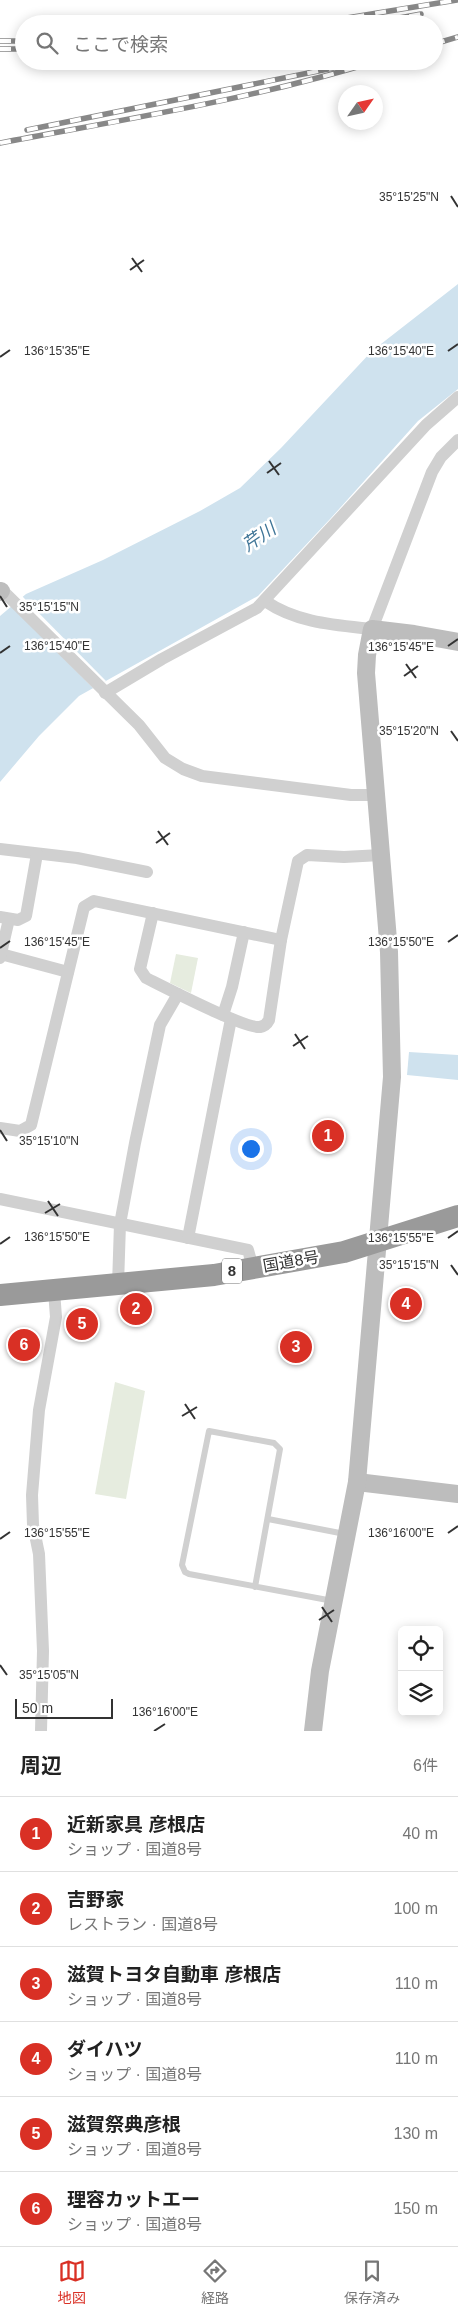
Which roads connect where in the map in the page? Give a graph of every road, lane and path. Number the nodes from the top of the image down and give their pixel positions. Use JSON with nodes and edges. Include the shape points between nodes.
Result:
{"nodes":[{"id":1,"x":458,"y":397,"type":"edge"},
{"id":2,"x":458,"y":440,"type":"edge"},
{"id":3,"x":3,"y":592,"type":"edge"},
{"id":4,"x":265,"y":602,"type":"junction"},
{"id":5,"x":372,"y":629,"type":"junction"},
{"id":6,"x":458,"y":642,"type":"edge"},
{"id":7,"x":101,"y":690,"type":"junction"},
{"id":8,"x":376,"y":795,"type":"junction"},
{"id":9,"x":0,"y":849,"type":"edge"},
{"id":10,"x":37,"y":854,"type":"junction"},
{"id":11,"x":381,"y":855,"type":"junction"},
{"id":12,"x":147,"y":872,"type":"dead end"},
{"id":13,"x":153,"y":913,"type":"junction"},
{"id":14,"x":5,"y":918,"type":"edge"},
{"id":15,"x":244,"y":932,"type":"junction"},
{"id":16,"x":280,"y":940,"type":"junction"},
{"id":17,"x":0,"y":956,"type":"edge"},
{"id":18,"x":68,"y":972,"type":"junction"},
{"id":19,"x":178,"y":994,"type":"junction"},
{"id":20,"x":227,"y":1017,"type":"junction"},
{"id":21,"x":0,"y":1128,"type":"edge"},
{"id":22,"x":0,"y":1198,"type":"edge"},
{"id":23,"x":458,"y":1216,"type":"edge"},
{"id":24,"x":120,"y":1224,"type":"junction"},
{"id":25,"x":188,"y":1238,"type":"junction"},
{"id":26,"x":377,"y":1242,"type":"junction"},
{"id":27,"x":253,"y":1268,"type":"junction"},
{"id":28,"x":118,"y":1284,"type":"junction"},
{"id":29,"x":54,"y":1291,"type":"junction"},
{"id":30,"x":0,"y":1295,"type":"edge"},
{"id":31,"x":358,"y":1482,"type":"junction"},
{"id":32,"x":458,"y":1494,"type":"edge"},
{"id":33,"x":268,"y":1519,"type":"junction"},
{"id":34,"x":347,"y":1534,"type":"junction"},
{"id":35,"x":174,"y":1569,"type":"dead end"},
{"id":36,"x":183,"y":1569,"type":"junction"},
{"id":37,"x":255,"y":1587,"type":"junction"},
{"id":38,"x":334,"y":1602,"type":"junction"},
{"id":39,"x":41,"y":1731,"type":"edge"},
{"id":40,"x":313,"y":1731,"type":"edge"}],
"edges":[{"from":1,"to":4,"type":"street","via":[[426,425]]},
{"from":2,"to":5,"type":"street","via":[[441,456],[432,472]]},
{"from":3,"to":7,"type":"street"},
{"from":4,"to":5,"type":"street","via":[[310,622]]},
{"from":4,"to":7,"type":"street","via":[[241,618]]},
{"from":5,"to":6,"type":"street"},
{"from":5,"to":8,"type":"street","via":[[366,674]]},
{"from":7,"to":8,"type":"street","via":[[139,726],[165,758],[202,776],[350,795]]},
{"from":8,"to":11,"type":"street"},
{"from":9,"to":10,"type":"street"},
{"from":10,"to":12,"type":"street","via":[[77,858]]},
{"from":10,"to":14,"type":"street","via":[[26,916],[18,920]]},
{"from":11,"to":16,"type":"street","via":[[307,856],[298,861]]},
{"from":11,"to":26,"type":"street","via":[[389,952],[392,1060]]},
{"from":13,"to":15,"type":"street"},
{"from":13,"to":18,"type":"street","via":[[94,901],[84,907]]},
{"from":13,"to":19,"type":"street","via":[[140,969],[146,978]]},
{"from":14,"to":17,"type":"street"},
{"from":15,"to":16,"type":"street"},
{"from":15,"to":20,"type":"street"},
{"from":16,"to":20,"type":"street","via":[[266,1025],[258,1028]]},
{"from":17,"to":18,"type":"street"},
{"from":18,"to":21,"type":"street","via":[[31,1125],[20,1131]]},
{"from":19,"to":20,"type":"street"},
{"from":19,"to":24,"type":"street","via":[[160,1025]]},
{"from":20,"to":25,"type":"street"},
{"from":22,"to":24,"type":"street"},
{"from":23,"to":26,"type":"highway","name":"国道8号","number":"8"},
{"from":24,"to":25,"type":"street"},
{"from":24,"to":28,"type":"street"},
{"from":25,"to":27,"type":"street","via":[[248,1250]]},
{"from":26,"to":27,"type":"highway","name":"国道8号","number":"8","via":[[344,1252]]},
{"from":26,"to":31,"type":"street"},
{"from":27,"to":28,"type":"highway","name":"国道8号","number":"8"},
{"from":28,"to":29,"type":"highway","name":"国道8号","number":"8"},
{"from":29,"to":30,"type":"highway","name":"国道8号","number":"8"},
{"from":29,"to":39,"type":"street","via":[[56,1317],[39,1410],[32,1495],[45,1664]]},
{"from":31,"to":32,"type":"street"},
{"from":31,"to":34,"type":"street"},
{"from":33,"to":34,"type":"lane"},
{"from":33,"to":36,"type":"lane","via":[[280,1449],[274,1443],[209,1431]]},
{"from":33,"to":37,"type":"lane"},
{"from":34,"to":38,"type":"street"},
{"from":35,"to":36,"type":"lane"},
{"from":36,"to":37,"type":"lane","via":[[189,1574]]},
{"from":37,"to":38,"type":"lane"},
{"from":38,"to":40,"type":"street","via":[[320,1671]]}]}
